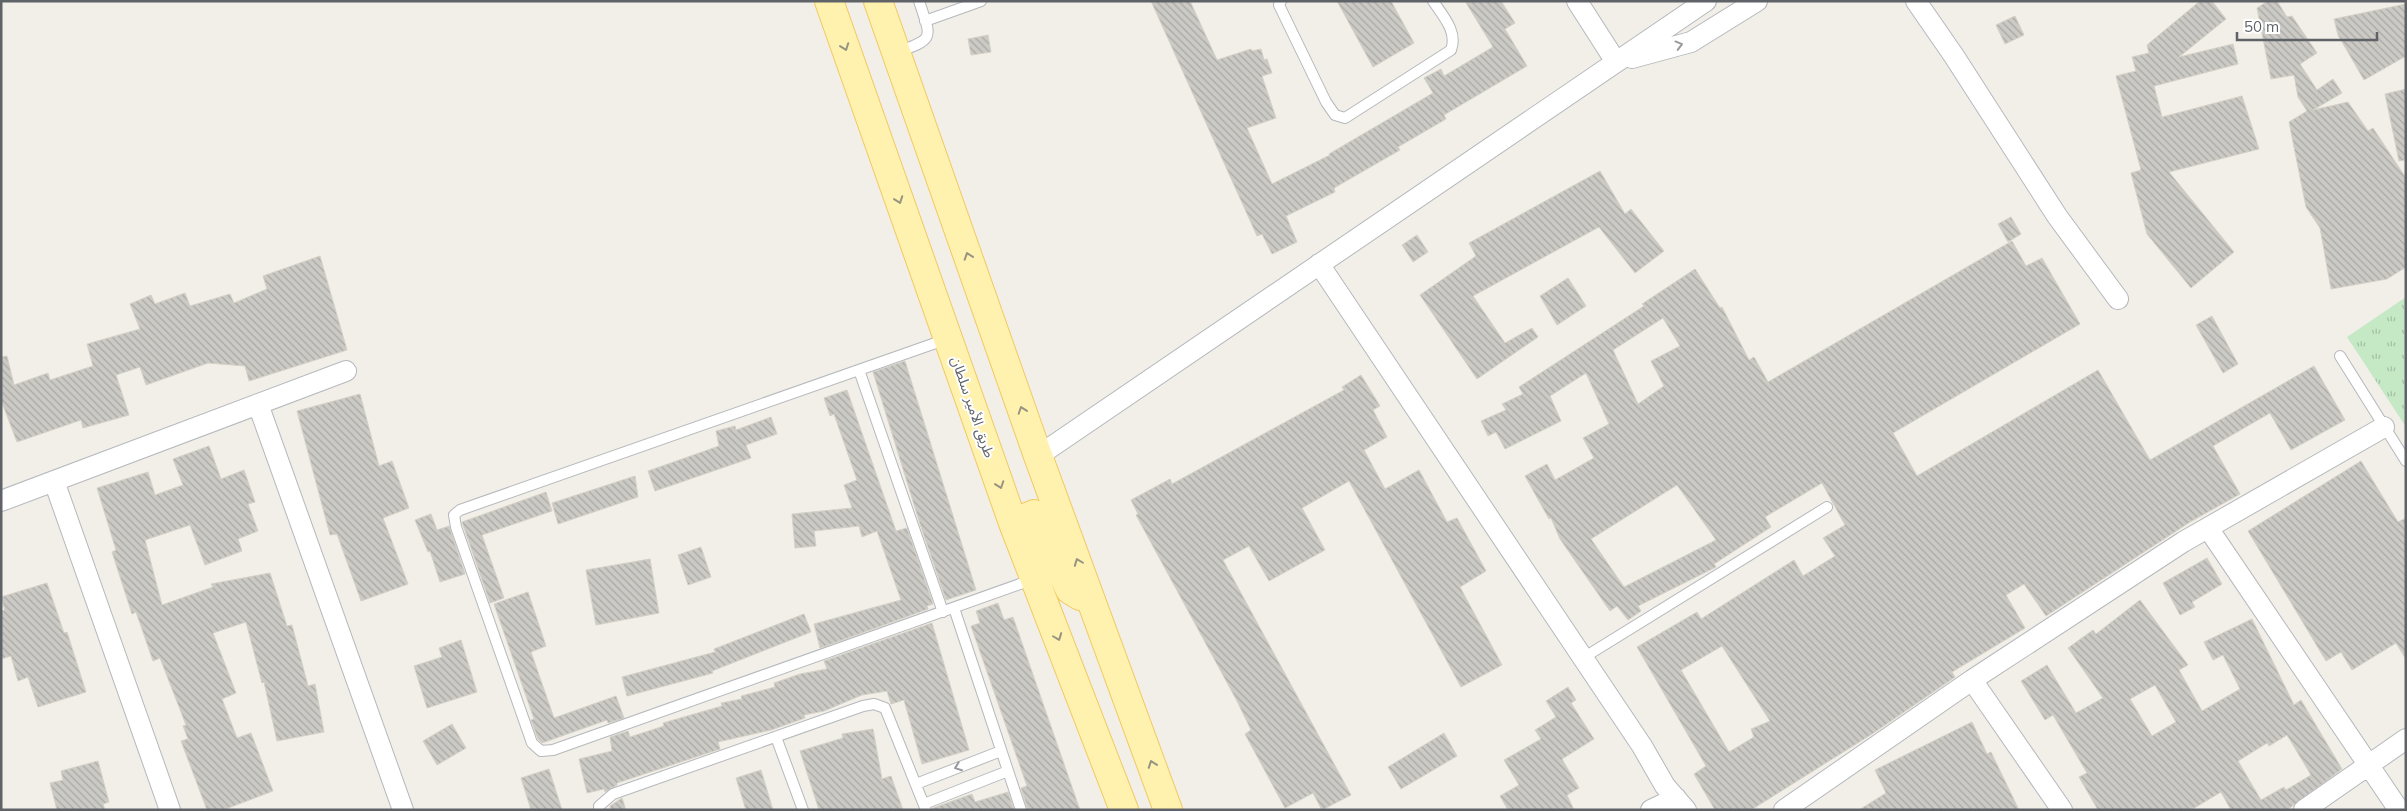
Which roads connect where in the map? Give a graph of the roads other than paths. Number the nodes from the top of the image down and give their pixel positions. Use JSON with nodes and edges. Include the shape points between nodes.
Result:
{"nodes":[{"id":1,"x":829,"y":1,"type":"edge"},
{"id":2,"x":878,"y":1,"type":"edge"},
{"id":3,"x":919,"y":1,"type":"edge"},
{"id":4,"x":982,"y":1,"type":"edge"},
{"id":5,"x":1281,"y":1,"type":"edge"},
{"id":6,"x":1433,"y":1,"type":"edge"},
{"id":7,"x":1577,"y":1,"type":"edge"},
{"id":8,"x":1706,"y":1,"type":"edge"},
{"id":9,"x":1757,"y":1,"type":"edge"},
{"id":10,"x":1916,"y":1,"type":"edge"},
{"id":11,"x":925,"y":20,"type":"junction"},
{"id":12,"x":896,"y":52,"type":"junction"},
{"id":13,"x":1616,"y":62,"type":"junction"},
{"id":14,"x":1319,"y":264,"type":"junction"},
{"id":15,"x":2118,"y":299,"type":"dead end"},
{"id":16,"x":948,"y":338,"type":"junction"},
{"id":17,"x":2340,"y":356,"type":"dead end"},
{"id":18,"x":859,"y":370,"type":"junction"},
{"id":19,"x":346,"y":371,"type":"dead end"},
{"id":20,"x":258,"y":404,"type":"junction"},
{"id":21,"x":2384,"y":427,"type":"junction"},
{"id":22,"x":1038,"y":456,"type":"junction"},
{"id":23,"x":2406,"y":461,"type":"edge"},
{"id":24,"x":54,"y":481,"type":"junction"},
{"id":25,"x":1,"y":501,"type":"edge"},
{"id":26,"x":1827,"y":506,"type":"dead end"},
{"id":27,"x":1014,"y":523,"type":"junction"},
{"id":28,"x":2208,"y":528,"type":"junction"},
{"id":29,"x":1035,"y":579,"type":"junction"},
{"id":30,"x":1094,"y":605,"type":"junction"},
{"id":31,"x":954,"y":608,"type":"junction"},
{"id":32,"x":943,"y":612,"type":"junction"},
{"id":33,"x":1583,"y":658,"type":"junction"},
{"id":34,"x":1972,"y":680,"type":"junction"},
{"id":35,"x":776,"y":737,"type":"junction"},
{"id":36,"x":2406,"y":739,"type":"edge"},
{"id":37,"x":1001,"y":751,"type":"junction"},
{"id":38,"x":2368,"y":764,"type":"junction"},
{"id":39,"x":1008,"y":771,"type":"junction"},
{"id":40,"x":916,"y":784,"type":"junction"},
{"id":41,"x":1681,"y":804,"type":"edge"},
{"id":42,"x":925,"y":807,"type":"edge"},
{"id":43,"x":170,"y":810,"type":"edge"},
{"id":44,"x":403,"y":810,"type":"edge"},
{"id":45,"x":599,"y":810,"type":"edge"},
{"id":46,"x":803,"y":810,"type":"edge"},
{"id":47,"x":1021,"y":810,"type":"edge"},
{"id":48,"x":1124,"y":810,"type":"edge"},
{"id":49,"x":1168,"y":810,"type":"edge"},
{"id":50,"x":1651,"y":810,"type":"edge"},
{"id":51,"x":1784,"y":810,"type":"edge"},
{"id":52,"x":2062,"y":810,"type":"edge"},
{"id":53,"x":2304,"y":810,"type":"edge"},
{"id":54,"x":2399,"y":810,"type":"edge"}],
"edges":[{"from":1,"to":16,"type":"main road","name":"طريق الأمير سلطان","one_way":true},
{"from":2,"to":12,"type":"main road"},
{"from":3,"to":11,"type":"lane"},
{"from":4,"to":11,"type":"lane"},
{"from":5,"to":6,"type":"lane","via":[[1279,5],[1326,102],[1335,115],[1344,118],[1451,50],[1454,42],[1452,30]]},
{"from":7,"to":13,"type":"street"},
{"from":8,"to":13,"type":"street"},
{"from":13,"to":9,"type":"street","one_way":true,"via":[[1691,42]]},
{"from":10,"to":15,"type":"street","via":[[2057,216]]},
{"from":11,"to":12,"type":"lane","via":[[926,40]]},
{"from":22,"to":12,"type":"main road","one_way":true},
{"from":13,"to":14,"type":"street"},
{"from":14,"to":22,"type":"street"},
{"from":14,"to":33,"type":"street"},
{"from":16,"to":18,"type":"lane"},
{"from":16,"to":27,"type":"main road","name":"طريق الأمير سلطان","one_way":true},
{"from":17,"to":21,"type":"lane"},
{"from":18,"to":32,"type":"lane"},
{"from":18,"to":32,"type":"lane","via":[[460,510],[454,515],[456,527],[532,743],[541,751],[553,750]]},
{"from":19,"to":20,"type":"street"},
{"from":20,"to":24,"type":"street"},
{"from":20,"to":44,"type":"street"},
{"from":21,"to":23,"type":"lane"},
{"from":21,"to":28,"type":"street"},
{"from":30,"to":22,"type":"main road","one_way":true},
{"from":24,"to":25,"type":"street"},
{"from":24,"to":43,"type":"street"},
{"from":26,"to":33,"type":"lane"},
{"from":27,"to":29,"type":"main road","name":"طريق الأمير سلطان"},
{"from":27,"to":30,"type":"main road","via":[[1034,514],[1070,590]]},
{"from":28,"to":34,"type":"street"},
{"from":28,"to":38,"type":"street"},
{"from":29,"to":31,"type":"lane"},
{"from":29,"to":48,"type":"main road","name":"طريق الأمير سلطان","one_way":true},
{"from":49,"to":30,"type":"main road","one_way":true},
{"from":31,"to":32,"type":"lane"},
{"from":31,"to":37,"type":"lane"},
{"from":33,"to":41,"type":"street"},
{"from":34,"to":51,"type":"street"},
{"from":34,"to":52,"type":"street"},
{"from":35,"to":40,"type":"lane","via":[[874,704],[885,708]]},
{"from":35,"to":45,"type":"lane","via":[[613,794],[603,800]]},
{"from":35,"to":46,"type":"lane"},
{"from":36,"to":38,"type":"street"},
{"from":37,"to":39,"type":"lane"},
{"from":37,"to":40,"type":"lane","one_way":true},
{"from":38,"to":53,"type":"street"},
{"from":38,"to":54,"type":"street"},
{"from":39,"to":42,"type":"lane"},
{"from":39,"to":47,"type":"lane"},
{"from":40,"to":42,"type":"lane"},
{"from":41,"to":50,"type":"street"}]}
